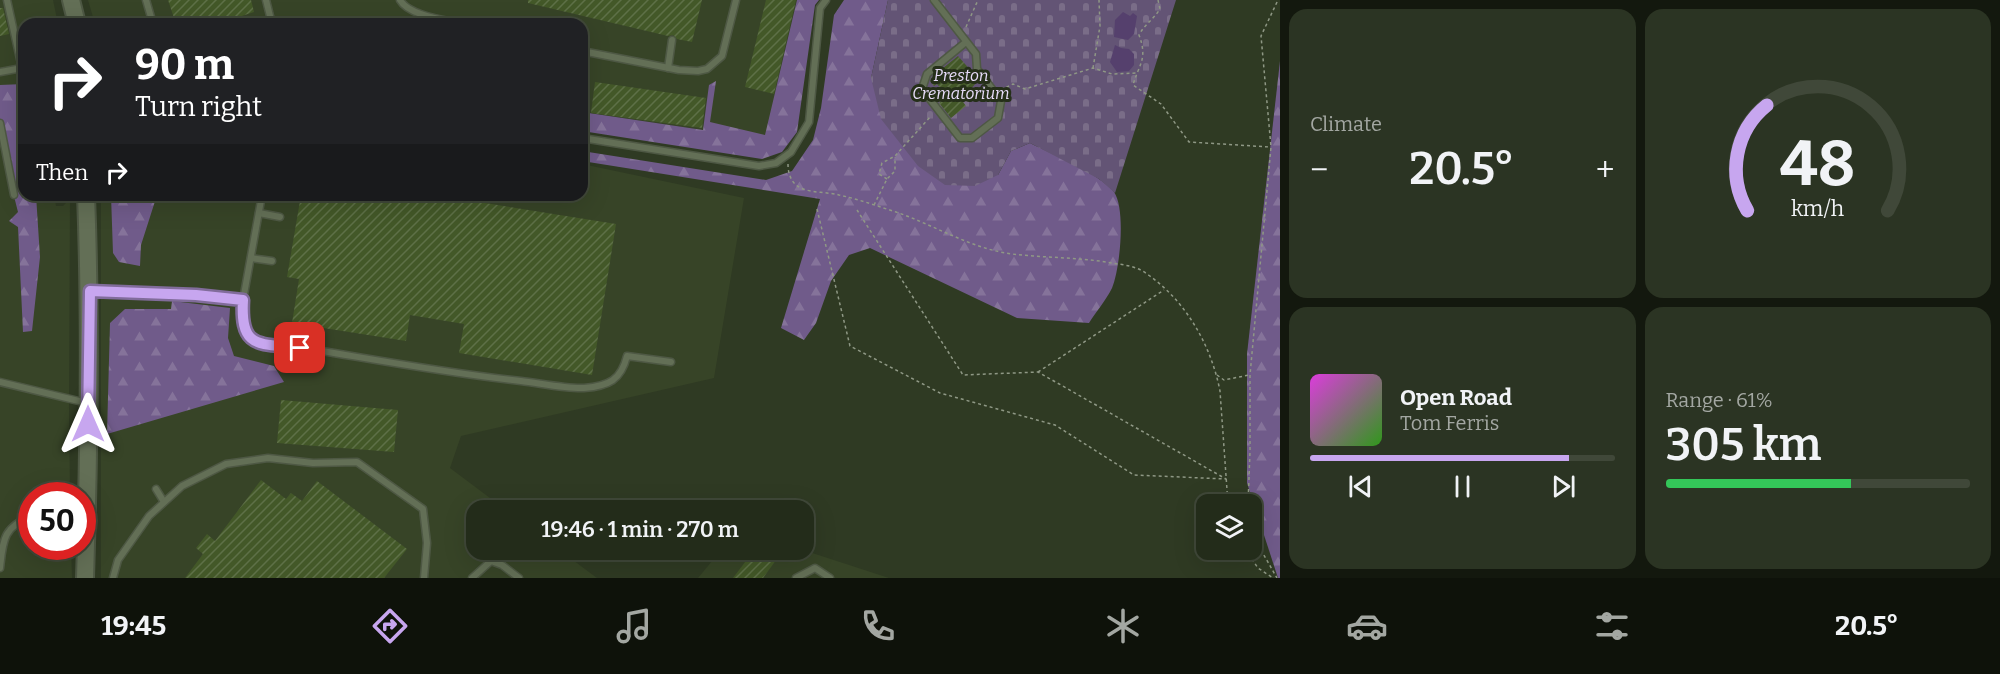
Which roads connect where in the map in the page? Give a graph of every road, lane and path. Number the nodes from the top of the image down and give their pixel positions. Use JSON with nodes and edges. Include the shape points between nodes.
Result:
{"nodes":[{"id":1,"x":7,"y":0,"type":"edge"},
{"id":2,"x":71,"y":0,"type":"edge"},
{"id":3,"x":146,"y":0,"type":"edge"},
{"id":4,"x":266,"y":0,"type":"edge"},
{"id":5,"x":400,"y":0,"type":"edge"},
{"id":6,"x":735,"y":0,"type":"edge"},
{"id":7,"x":826,"y":0,"type":"edge"},
{"id":8,"x":934,"y":0,"type":"edge"},
{"id":9,"x":978,"y":0,"type":"edge"},
{"id":10,"x":1099,"y":0,"type":"edge"},
{"id":11,"x":1158,"y":0,"type":"edge"},
{"id":12,"x":1278,"y":0,"type":"edge"},
{"id":13,"x":75,"y":18,"type":"edge"},
{"id":14,"x":151,"y":18,"type":"edge"},
{"id":15,"x":270,"y":18,"type":"edge"},
{"id":16,"x":437,"y":18,"type":"edge"},
{"id":17,"x":672,"y":40,"type":"dead end"},
{"id":18,"x":964,"y":40,"type":"junction"},
{"id":19,"x":18,"y":50,"type":"edge"},
{"id":20,"x":588,"y":52,"type":"edge"},
{"id":21,"x":668,"y":68,"type":"junction"},
{"id":22,"x":18,"y":69,"type":"edge"},
{"id":23,"x":1093,"y":69,"type":"junction"},
{"id":24,"x":0,"y":72,"type":"edge"},
{"id":25,"x":1136,"y":73,"type":"junction"},
{"id":26,"x":995,"y":93,"type":"junction"},
{"id":27,"x":937,"y":108,"type":"junction"},
{"id":28,"x":0,"y":123,"type":"edge"},
{"id":29,"x":588,"y":139,"type":"edge"},
{"id":30,"x":1270,"y":147,"type":"junction"},
{"id":31,"x":791,"y":152,"type":"junction"},
{"id":32,"x":895,"y":156,"type":"junction"},
{"id":33,"x":887,"y":179,"type":"junction"},
{"id":34,"x":15,"y":195,"type":"dead end"},
{"id":35,"x":86,"y":201,"type":"edge"},
{"id":36,"x":261,"y":201,"type":"edge"},
{"id":37,"x":874,"y":205,"type":"junction"},
{"id":38,"x":817,"y":209,"type":"dead end"},
{"id":39,"x":857,"y":210,"type":"dead end"},
{"id":40,"x":259,"y":213,"type":"junction"},
{"id":41,"x":280,"y":217,"type":"dead end"},
{"id":42,"x":250,"y":258,"type":"junction"},
{"id":43,"x":272,"y":261,"type":"dead end"},
{"id":44,"x":1165,"y":290,"type":"junction"},
{"id":45,"x":90,"y":291,"type":"junction"},
{"id":46,"x":243,"y":300,"type":"junction"},
{"id":47,"x":671,"y":362,"type":"dead end"},
{"id":48,"x":1038,"y":372,"type":"junction"},
{"id":49,"x":1216,"y":375,"type":"junction"},
{"id":50,"x":1250,"y":375,"type":"junction"},
{"id":51,"x":0,"y":382,"type":"edge"},
{"id":52,"x":88,"y":403,"type":"junction"},
{"id":53,"x":1227,"y":479,"type":"junction"},
{"id":54,"x":86,"y":482,"type":"edge"},
{"id":55,"x":156,"y":489,"type":"dead end"},
{"id":56,"x":1228,"y":494,"type":"edge"},
{"id":57,"x":1248,"y":494,"type":"edge"},
{"id":58,"x":164,"y":502,"type":"junction"},
{"id":59,"x":18,"y":521,"type":"edge"},
{"id":60,"x":1,"y":548,"type":"edge"},
{"id":61,"x":1262,"y":552,"type":"edge"},
{"id":62,"x":85,"y":560,"type":"edge"},
{"id":63,"x":1253,"y":560,"type":"edge"},
{"id":64,"x":0,"y":568,"type":"edge"},
{"id":65,"x":85,"y":578,"type":"edge"},
{"id":66,"x":113,"y":578,"type":"edge"},
{"id":67,"x":424,"y":578,"type":"edge"},
{"id":68,"x":472,"y":578,"type":"edge"},
{"id":69,"x":519,"y":578,"type":"edge"},
{"id":70,"x":796,"y":578,"type":"edge"},
{"id":71,"x":830,"y":578,"type":"edge"},
{"id":72,"x":1273,"y":578,"type":"edge"},
{"id":73,"x":1277,"y":578,"type":"edge"}],
"edges":[{"from":1,"to":19,"type":"lane"},
{"from":2,"to":13,"type":"main road"},
{"from":3,"to":14,"type":"lane"},
{"from":4,"to":15,"type":"lane"},
{"from":5,"to":16,"type":"lane","via":[[416,13]]},
{"from":6,"to":21,"type":"lane","via":[[722,56],[698,71]]},
{"from":7,"to":31,"type":"lane","via":[[820,8],[809,122]]},
{"from":8,"to":18,"type":"lane"},
{"from":9,"to":18,"type":"path"},
{"from":10,"to":23,"type":"path","via":[[1100,26]]},
{"from":11,"to":25,"type":"path","via":[[1160,9],[1139,35],[1143,60]]},
{"from":12,"to":30,"type":"path","via":[[1261,36]]},
{"from":17,"to":21,"type":"lane"},
{"from":18,"to":26,"type":"lane","via":[[976,54],[977,69]]},
{"from":18,"to":27,"type":"lane","via":[[927,74],[922,89]]},
{"from":20,"to":21,"type":"lane"},
{"from":22,"to":24,"type":"lane"},
{"from":23,"to":25,"type":"path","via":[[1112,74]]},
{"from":23,"to":26,"type":"path","via":[[1025,89],[1013,84]]},
{"from":25,"to":30,"type":"path","via":[[1133,85],[1161,104],[1189,142]]},
{"from":26,"to":27,"type":"lane","via":[[1001,101],[998,118],[972,138],[960,138]]},
{"from":27,"to":32,"type":"path"},
{"from":28,"to":34,"type":"lane"},
{"from":29,"to":31,"type":"lane","via":[[759,166],[776,163]]},
{"from":30,"to":50,"type":"path"},
{"from":31,"to":37,"type":"path","via":[[788,166],[794,184]]},
{"from":32,"to":33,"type":"path","via":[[895,171]]},
{"from":32,"to":33,"type":"path","via":[[882,163],[879,174]]},
{"from":33,"to":37,"type":"path"},
{"from":35,"to":45,"type":"main road"},
{"from":36,"to":40,"type":"lane"},
{"from":37,"to":44,"type":"path","via":[[990,249],[1131,266]]},
{"from":38,"to":53,"type":"path","via":[[849,346],[940,393],[1055,425],[1134,475]]},
{"from":39,"to":48,"type":"path","via":[[963,375]]},
{"from":40,"to":41,"type":"lane"},
{"from":40,"to":42,"type":"lane"},
{"from":42,"to":43,"type":"lane"},
{"from":42,"to":46,"type":"lane"},
{"from":44,"to":48,"type":"path"},
{"from":44,"to":49,"type":"path","via":[[1185,310],[1203,340]]},
{"from":45,"to":46,"type":"lane"},
{"from":45,"to":52,"type":"main road"},
{"from":46,"to":47,"type":"lane","via":[[244,331],[249,338],[262,343],[467,375],[584,388],[616,379],[627,356]]},
{"from":48,"to":53,"type":"path"},
{"from":49,"to":50,"type":"path","via":[[1224,381]]},
{"from":49,"to":53,"type":"path"},
{"from":50,"to":57,"type":"path"},
{"from":51,"to":52,"type":"lane"},
{"from":52,"to":54,"type":"main road"},
{"from":53,"to":56,"type":"path"},
{"from":55,"to":58,"type":"lane"},
{"from":58,"to":66,"type":"lane","via":[[149,516],[118,560]]},
{"from":58,"to":67,"type":"lane","via":[[182,486],[226,464],[268,458],[357,462],[423,509],[427,543]]},
{"from":59,"to":60,"type":"lane","via":[[7,532]]},
{"from":60,"to":64,"type":"lane"},
{"from":61,"to":73,"type":"path"},
{"from":62,"to":65,"type":"main road"},
{"from":63,"to":72,"type":"path"},
{"from":68,"to":69,"type":"lane","via":[[491,561]]},
{"from":70,"to":71,"type":"lane","via":[[815,568]]}]}
